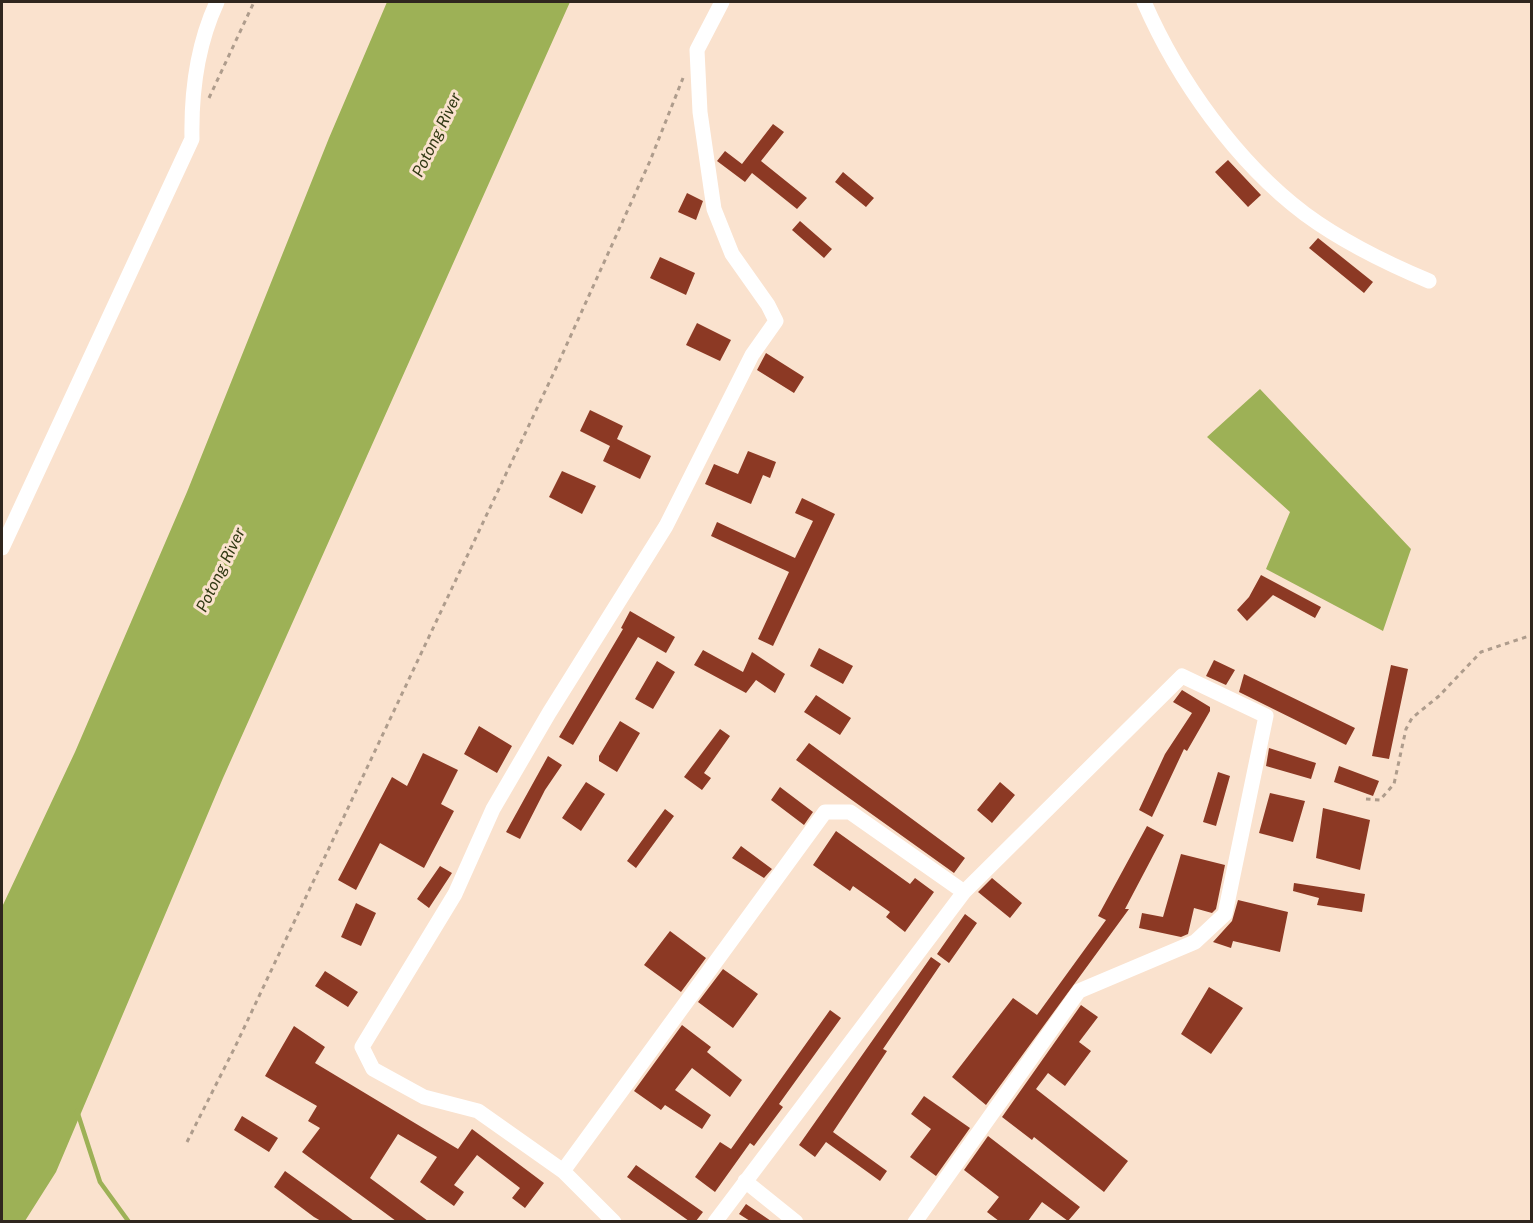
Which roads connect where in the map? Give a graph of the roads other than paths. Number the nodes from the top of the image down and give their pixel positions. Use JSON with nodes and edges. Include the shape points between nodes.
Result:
{"nodes":[{"id":1,"x":217,"y":2,"type":"edge"},
{"id":2,"x":722,"y":2,"type":"edge"},
{"id":3,"x":1144,"y":2,"type":"edge"},
{"id":4,"x":1429,"y":281,"type":"dead end"},
{"id":5,"x":2,"y":548,"type":"edge"},
{"id":6,"x":964,"y":892,"type":"junction"},
{"id":7,"x":563,"y":1171,"type":"junction"},
{"id":8,"x":745,"y":1181,"type":"junction"},
{"id":9,"x":615,"y":1221,"type":"edge"},
{"id":10,"x":715,"y":1221,"type":"edge"},
{"id":11,"x":796,"y":1221,"type":"edge"},
{"id":12,"x":915,"y":1221,"type":"edge"}],
"edges":[{"from":1,"to":5,"type":"street","via":[[199,52],[190,145]]},
{"from":2,"to":7,"type":"street","via":[[697,50],[700,112],[714,210],[732,254],[776,321],[752,355],[666,526],[544,722],[494,809],[455,894],[362,1047],[373,1069],[424,1097],[478,1111]]},
{"from":3,"to":4,"type":"street","via":[[1218,130],[1279,190],[1304,213],[1347,241]]},
{"from":6,"to":7,"type":"street","via":[[850,812],[825,812]]},
{"from":6,"to":8,"type":"street"},
{"from":6,"to":12,"type":"street","via":[[1182,675],[1266,716],[1225,914],[1195,942],[1079,991]]},
{"from":7,"to":9,"type":"street"},
{"from":8,"to":10,"type":"street"},
{"from":8,"to":11,"type":"street"}]}
